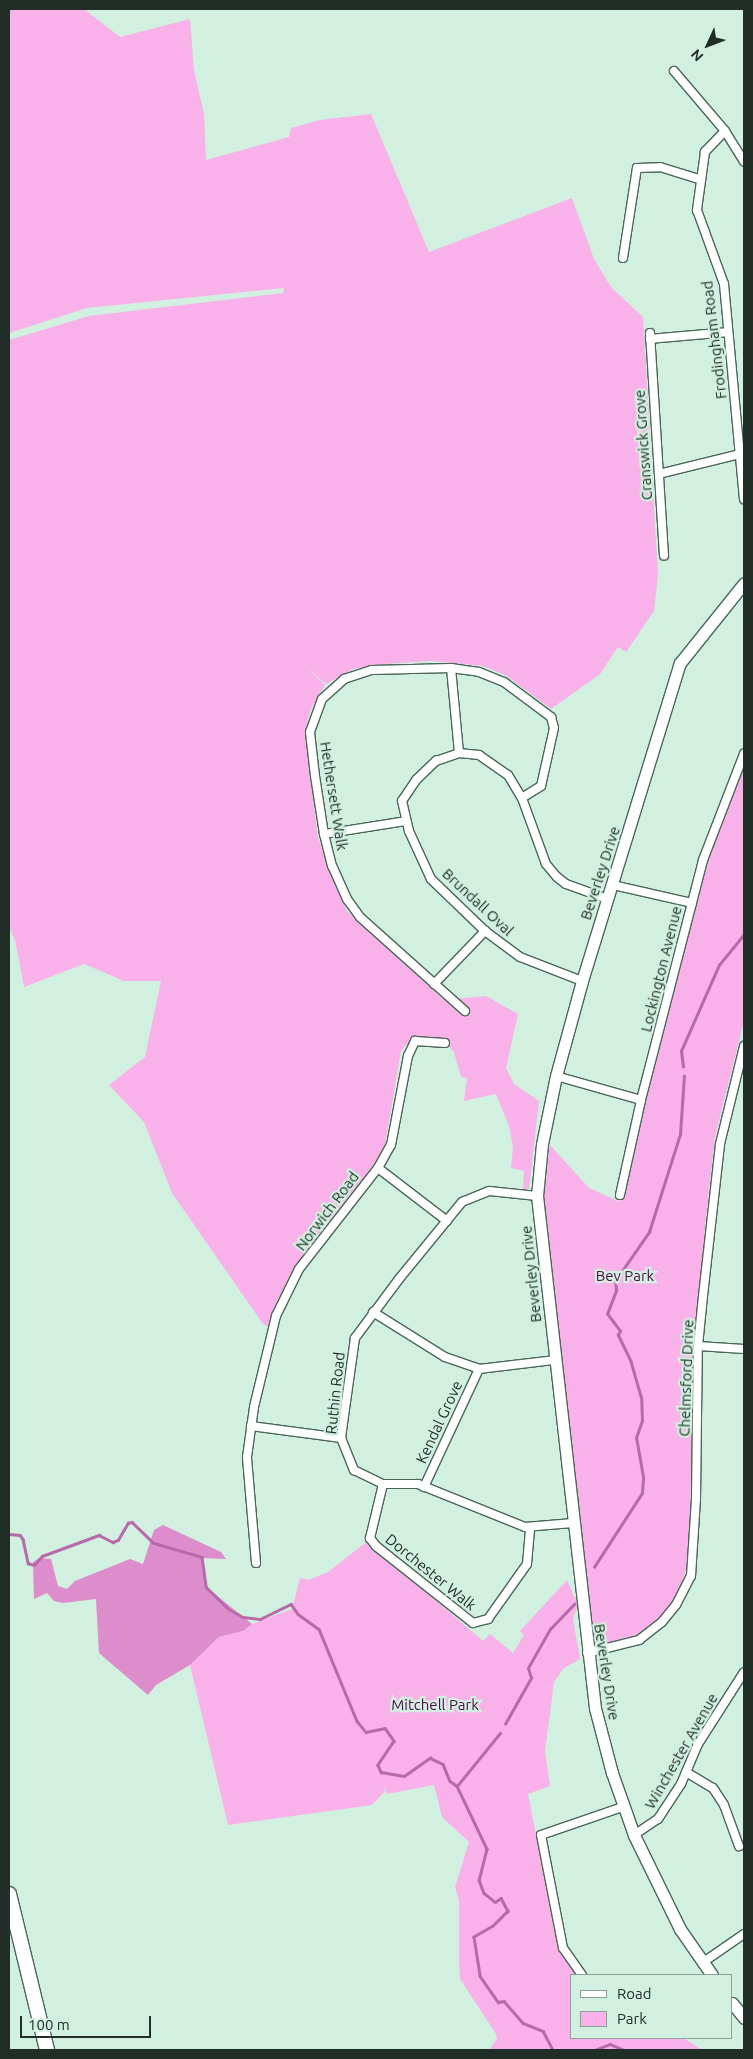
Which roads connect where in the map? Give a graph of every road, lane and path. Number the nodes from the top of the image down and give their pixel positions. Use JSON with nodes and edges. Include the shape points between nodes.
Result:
{"nodes":[{"id":1,"x":674,"y":71,"type":"dead end"},
{"id":2,"x":725,"y":131,"type":"junction"},
{"id":3,"x":744,"y":162,"type":"edge"},
{"id":4,"x":699,"y":179,"type":"junction"},
{"id":5,"x":623,"y":258,"type":"dead end"},
{"id":6,"x":728,"y":332,"type":"junction"},
{"id":7,"x":740,"y":454,"type":"junction"},
{"id":8,"x":659,"y":474,"type":"junction"},
{"id":9,"x":744,"y":499,"type":"edge"},
{"id":10,"x":664,"y":556,"type":"dead end"},
{"id":11,"x":743,"y":588,"type":"edge"},
{"id":12,"x":451,"y":668,"type":"junction"},
{"id":13,"x":459,"y":753,"type":"junction"},
{"id":14,"x":744,"y":754,"type":"edge"},
{"id":15,"x":522,"y":798,"type":"junction"},
{"id":16,"x":406,"y":821,"type":"junction"},
{"id":17,"x":324,"y":834,"type":"junction"},
{"id":18,"x":613,"y":885,"type":"junction"},
{"id":19,"x":608,"y":899,"type":"junction"},
{"id":20,"x":692,"y":903,"type":"junction"},
{"id":21,"x":485,"y":931,"type":"junction"},
{"id":22,"x":582,"y":982,"type":"junction"},
{"id":23,"x":434,"y":984,"type":"junction"},
{"id":24,"x":465,"y":1011,"type":"dead end"},
{"id":25,"x":445,"y":1043,"type":"dead end"},
{"id":26,"x":744,"y":1046,"type":"edge"},
{"id":27,"x":556,"y":1076,"type":"junction"},
{"id":28,"x":641,"y":1100,"type":"junction"},
{"id":29,"x":378,"y":1168,"type":"junction"},
{"id":30,"x":620,"y":1195,"type":"dead end"},
{"id":31,"x":538,"y":1196,"type":"junction"},
{"id":32,"x":446,"y":1221,"type":"junction"},
{"id":33,"x":373,"y":1312,"type":"junction"},
{"id":34,"x":698,"y":1346,"type":"junction"},
{"id":35,"x":744,"y":1349,"type":"edge"},
{"id":36,"x":555,"y":1360,"type":"junction"},
{"id":37,"x":479,"y":1369,"type":"junction"},
{"id":38,"x":251,"y":1426,"type":"junction"},
{"id":39,"x":341,"y":1438,"type":"junction"},
{"id":40,"x":383,"y":1484,"type":"junction"},
{"id":41,"x":424,"y":1487,"type":"junction"},
{"id":42,"x":573,"y":1523,"type":"junction"},
{"id":43,"x":530,"y":1528,"type":"junction"},
{"id":44,"x":256,"y":1563,"type":"dead end"},
{"id":45,"x":587,"y":1654,"type":"junction"},
{"id":46,"x":744,"y":1672,"type":"edge"},
{"id":47,"x":686,"y":1772,"type":"junction"},
{"id":48,"x":623,"y":1807,"type":"junction"},
{"id":49,"x":634,"y":1835,"type":"junction"},
{"id":50,"x":739,"y":1846,"type":"dead end"},
{"id":51,"x":10,"y":1902,"type":"edge"},
{"id":52,"x":744,"y":1934,"type":"edge"},
{"id":53,"x":702,"y":1963,"type":"junction"},
{"id":54,"x":581,"y":1974,"type":"edge"},
{"id":55,"x":710,"y":1974,"type":"edge"},
{"id":56,"x":733,"y":2004,"type":"edge"},
{"id":57,"x":744,"y":2018,"type":"edge"},
{"id":58,"x":47,"y":2050,"type":"edge"}],
"edges":[{"from":1,"to":2,"type":"street"},
{"from":2,"to":3,"type":"street"},
{"from":2,"to":4,"type":"street","name":"Frodingham Road","via":[[705,152]]},
{"from":4,"to":5,"type":"street","via":[[660,167],[637,168]]},
{"from":4,"to":6,"type":"street","name":"Frodingham Road","via":[[697,210],[724,284]]},
{"from":6,"to":7,"type":"street","name":"Frodingham Road"},
{"from":6,"to":8,"type":"street","name":"Cranswick Grove","via":[[650,336]]},
{"from":7,"to":8,"type":"street"},
{"from":7,"to":9,"type":"street","name":"Frodingham Road"},
{"from":8,"to":10,"type":"street","name":"Cranswick Grove"},
{"from":11,"to":18,"type":"street","name":"Beverley Drive","via":[[680,663]]},
{"from":12,"to":13,"type":"street"},
{"from":12,"to":15,"type":"street","name":"Hethersett Walk","via":[[479,672],[504,682],[551,717],[554,728],[541,786]]},
{"from":12,"to":17,"type":"street","name":"Hethersett Walk","via":[[372,670],[356,674],[332,687],[322,699],[310,732]]},
{"from":13,"to":15,"type":"street","via":[[479,755],[508,775]]},
{"from":13,"to":16,"type":"street","name":"Brundall Oval","via":[[436,761],[416,780],[402,801]]},
{"from":14,"to":20,"type":"street","name":"Lockington Avenue","via":[[704,860]]},
{"from":15,"to":19,"type":"street","via":[[543,856],[557,877],[566,884]]},
{"from":16,"to":17,"type":"street"},
{"from":16,"to":21,"type":"street","name":"Brundall Oval","via":[[431,878]]},
{"from":17,"to":23,"type":"street","name":"Hethersett Walk","via":[[332,866],[347,899],[360,917]]},
{"from":18,"to":19,"type":"street","name":"Beverley Drive"},
{"from":18,"to":20,"type":"street"},
{"from":19,"to":22,"type":"street","name":"Beverley Drive"},
{"from":20,"to":28,"type":"street","name":"Lockington Avenue"},
{"from":21,"to":22,"type":"street","name":"Brundall Oval","via":[[520,958]]},
{"from":21,"to":23,"type":"street"},
{"from":22,"to":27,"type":"street","name":"Beverley Drive"},
{"from":23,"to":24,"type":"street","name":"Hethersett Walk"},
{"from":25,"to":29,"type":"street","name":"Norwich Road","via":[[415,1041],[408,1056],[391,1145]]},
{"from":26,"to":34,"type":"street","name":"Chelmsford Drive","via":[[720,1144]]},
{"from":27,"to":28,"type":"street"},
{"from":27,"to":31,"type":"street","name":"Beverley Drive","via":[[542,1144]]},
{"from":28,"to":30,"type":"street","name":"Lockington Avenue"},
{"from":29,"to":32,"type":"street"},
{"from":29,"to":38,"type":"street","name":"Norwich Road","via":[[299,1269],[286,1293],[276,1316]]},
{"from":31,"to":32,"type":"street","name":"Ruthin Road","via":[[489,1191],[462,1202]]},
{"from":31,"to":36,"type":"street","name":"Beverley Drive"},
{"from":32,"to":33,"type":"street","name":"Ruthin Road"},
{"from":33,"to":37,"type":"street","via":[[445,1357]]},
{"from":33,"to":39,"type":"street","name":"Ruthin Road","via":[[355,1338]]},
{"from":34,"to":35,"type":"street"},
{"from":34,"to":45,"type":"street","name":"Chelmsford Drive","via":[[696,1499],[691,1576],[676,1605],[662,1622],[639,1640]]},
{"from":36,"to":37,"type":"street"},
{"from":36,"to":42,"type":"street","name":"Beverley Drive"},
{"from":37,"to":41,"type":"street","name":"Kendal Grove"},
{"from":38,"to":39,"type":"street"},
{"from":38,"to":44,"type":"street","name":"Norwich Road","via":[[247,1457]]},
{"from":39,"to":40,"type":"street","name":"Ruthin Road","via":[[354,1470]]},
{"from":40,"to":41,"type":"street","name":"Ruthin Road"},
{"from":40,"to":43,"type":"street","name":"Dorchester Walk","via":[[370,1538],[473,1623],[488,1619],[528,1564]]},
{"from":41,"to":43,"type":"street","name":"Ruthin Road"},
{"from":42,"to":43,"type":"street","name":"Ruthin Road"},
{"from":42,"to":45,"type":"street","name":"Beverley Drive"},
{"from":45,"to":48,"type":"street","name":"Beverley Drive","via":[[595,1708]]},
{"from":46,"to":47,"type":"street","name":"Winchester Avenue","via":[[698,1744]]},
{"from":47,"to":49,"type":"street","name":"Winchester Avenue","via":[[658,1819]]},
{"from":47,"to":50,"type":"street","via":[[713,1788],[724,1805]]},
{"from":48,"to":49,"type":"street","name":"Beverley Drive"},
{"from":48,"to":54,"type":"street","via":[[541,1835],[564,1948]]},
{"from":49,"to":53,"type":"street","name":"Beverley Drive","via":[[660,1891]]},
{"from":51,"to":58,"type":"highway"},
{"from":52,"to":53,"type":"street"},
{"from":53,"to":55,"type":"street","name":"Beverley Drive"},
{"from":56,"to":57,"type":"street"}]}
